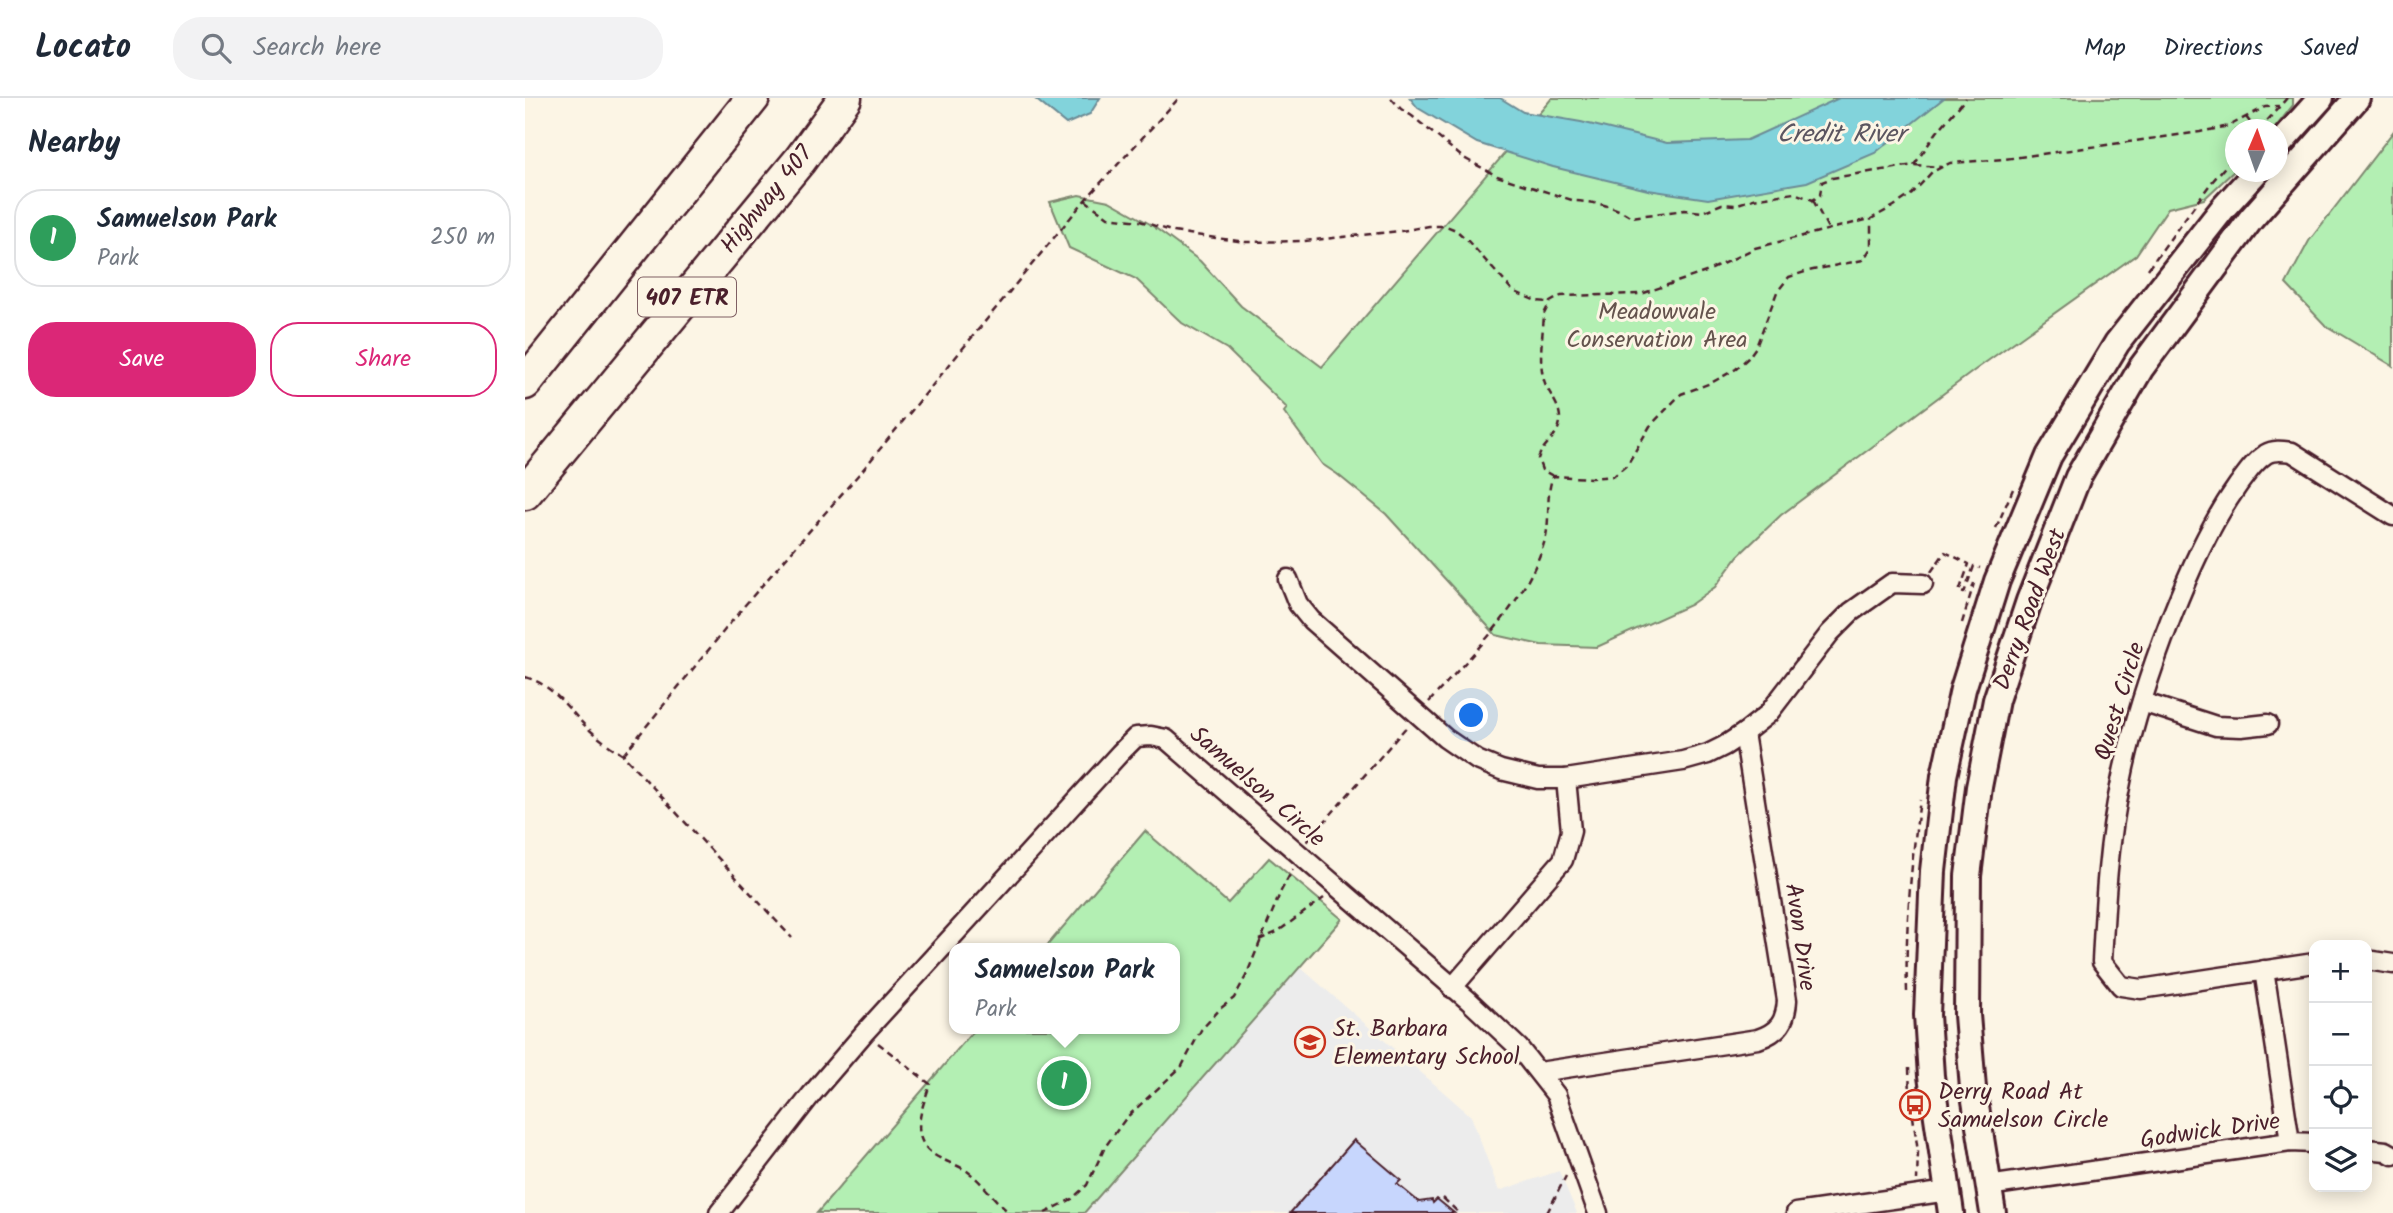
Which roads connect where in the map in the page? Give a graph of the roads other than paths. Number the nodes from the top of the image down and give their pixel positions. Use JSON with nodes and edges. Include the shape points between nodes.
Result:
{"nodes":[{"id":1,"x":753,"y":98,"type":"edge"},
{"id":2,"x":845,"y":98,"type":"edge"},
{"id":3,"x":2321,"y":98,"type":"edge"},
{"id":4,"x":2357,"y":98,"type":"edge"},
{"id":5,"x":2288,"y":135,"type":"edge"},
{"id":6,"x":2247,"y":182,"type":"edge"},
{"id":7,"x":525,"y":383,"type":"edge"},
{"id":8,"x":525,"y":493,"type":"edge"},
{"id":9,"x":2393,"y":516,"type":"edge"},
{"id":10,"x":1288,"y":579,"type":"dead end"},
{"id":11,"x":1923,"y":584,"type":"road end"},
{"id":12,"x":2142,"y":702,"type":"junction"},
{"id":13,"x":2267,"y":724,"type":"dead end"},
{"id":14,"x":1744,"y":733,"type":"junction"},
{"id":15,"x":1566,"y":779,"type":"junction"},
{"id":16,"x":2372,"y":961,"type":"edge"},
{"id":17,"x":2309,"y":964,"type":"edge"},
{"id":18,"x":2393,"y":964,"type":"edge"},
{"id":19,"x":2264,"y":970,"type":"junction"},
{"id":20,"x":1452,"y":988,"type":"junction"},
{"id":21,"x":1539,"y":1072,"type":"junction"},
{"id":22,"x":2290,"y":1142,"type":"junction"},
{"id":23,"x":2309,"y":1143,"type":"edge"},
{"id":24,"x":2372,"y":1150,"type":"edge"},
{"id":25,"x":2393,"y":1155,"type":"edge"},
{"id":26,"x":1988,"y":1186,"type":"junction"},
{"id":27,"x":1949,"y":1202,"type":"edge"},
{"id":28,"x":719,"y":1213,"type":"edge"},
{"id":29,"x":1598,"y":1213,"type":"edge"},
{"id":30,"x":1795,"y":1213,"type":"edge"},
{"id":31,"x":1993,"y":1213,"type":"edge"}],
"edges":[{"from":1,"to":7,"type":"highway","number":"407 ETR"},
{"from":2,"to":8,"type":"highway","name":"Highway 407","number":"407 ETR","via":[[800,160]]},
{"from":3,"to":5,"type":"main road"},
{"from":4,"to":26,"type":"main road","name":"Derry Road West","via":[[2251,219],[2141,368],[2078,477],[2029,601],[1996,701],[1968,876],[1967,1015]]},
{"from":6,"to":27,"type":"main road","name":"Derry Road West","via":[[2117,343],[2049,456],[1997,581],[1963,689],[1944,776],[1933,871],[1927,1015]]},
{"from":9,"to":12,"type":"street","name":"Quest Circle","via":[[2299,454],[2274,451],[2259,459],[2228,499],[2188,573]]},
{"from":10,"to":15,"type":"street","via":[[1298,604],[1311,620],[1445,738],[1501,770],[1538,779]]},
{"from":11,"to":14,"type":"street","via":[[1892,583],[1851,612],[1829,633],[1768,715]]},
{"from":12,"to":13,"type":"street","via":[[2216,726]]},
{"from":12,"to":19,"type":"street","name":"Quest Circle","via":[[2131,733],[2110,843],[2102,962],[2125,988],[2141,989]]},
{"from":14,"to":15,"type":"street","via":[[1708,754],[1683,761]]},
{"from":14,"to":21,"type":"street","name":"Avon Drive","via":[[1787,1000],[1781,1026],[1758,1039]]},
{"from":15,"to":20,"type":"street","via":[[1571,831],[1563,860]]},
{"from":16,"to":18,"type":"street"},
{"from":17,"to":19,"type":"street","name":"Quest Circle"},
{"from":19,"to":22,"type":"street"},
{"from":20,"to":21,"type":"street","name":"Samuelson Circle"},
{"from":20,"to":28,"type":"street","name":"Samuelson Circle","via":[[1166,739],[1136,737],[865,1032]]},
{"from":21,"to":29,"type":"street","name":"Samuelson Circle","via":[[1556,1095]]},
{"from":22,"to":23,"type":"street","name":"Godwick Drive"},
{"from":22,"to":26,"type":"street","name":"Godwick Drive"},
{"from":24,"to":25,"type":"street"},
{"from":26,"to":31,"type":"main road","name":"Derry Road West"},
{"from":27,"to":30,"type":"street"}]}
